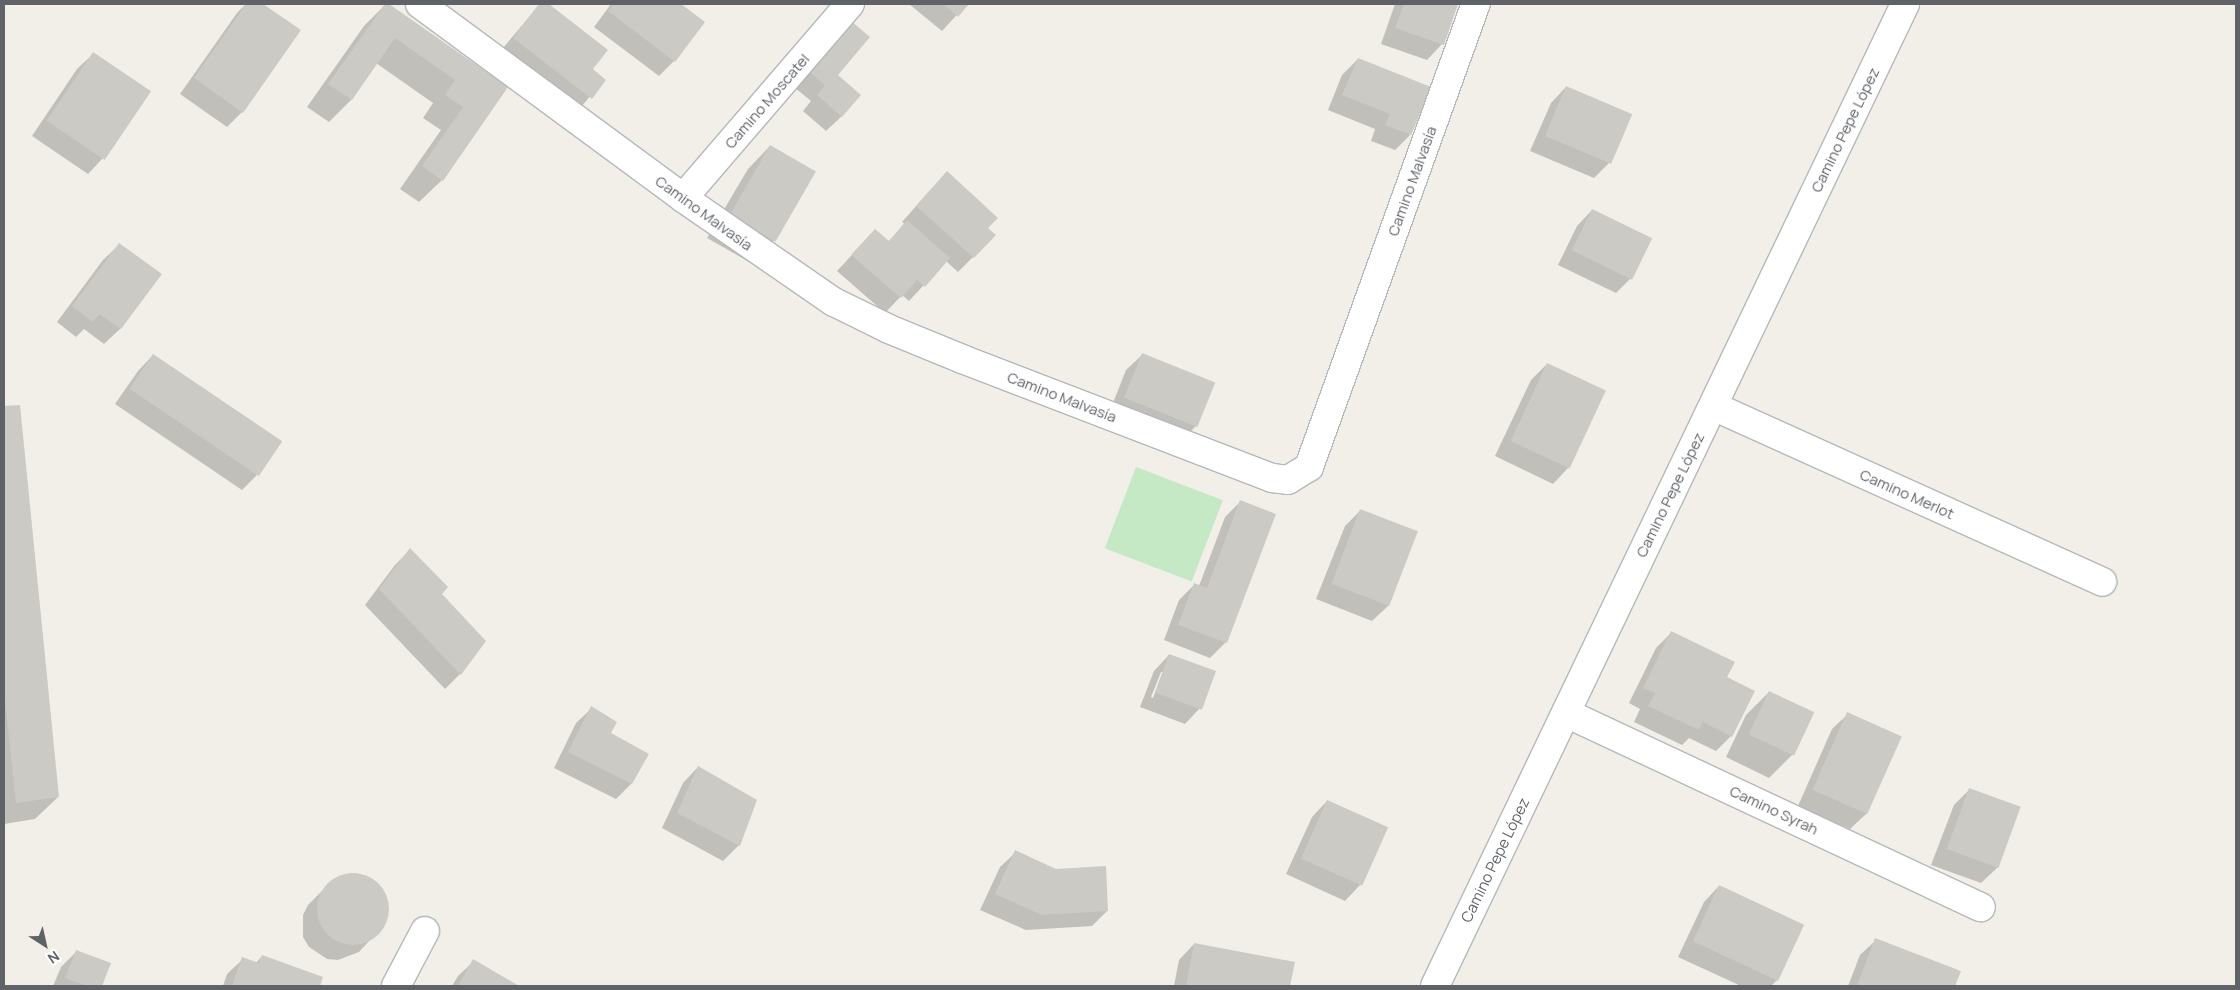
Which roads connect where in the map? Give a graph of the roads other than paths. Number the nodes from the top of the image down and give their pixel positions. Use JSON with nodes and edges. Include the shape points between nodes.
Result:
{"nodes":[{"id":1,"x":420,"y":4,"type":"edge"},
{"id":2,"x":850,"y":4,"type":"edge"},
{"id":3,"x":1476,"y":4,"type":"edge"},
{"id":4,"x":1905,"y":4,"type":"edge"},
{"id":5,"x":683,"y":198,"type":"junction"},
{"id":6,"x":1712,"y":406,"type":"junction"},
{"id":7,"x":2102,"y":582,"type":"dead end"},
{"id":8,"x":1566,"y":713,"type":"junction"},
{"id":9,"x":1982,"y":907,"type":"dead end"},
{"id":10,"x":425,"y":931,"type":"dead end"},
{"id":11,"x":396,"y":986,"type":"edge"},
{"id":12,"x":1435,"y":986,"type":"edge"}],
"edges":[{"from":1,"to":5,"type":"street","name":"Camino Malvasía"},
{"from":2,"to":5,"type":"street","name":"Camino Moscatel"},
{"from":3,"to":5,"type":"street","name":"Camino Malvasía","via":[[1309,467],[1288,480],[1272,478],[889,329],[834,302]]},
{"from":4,"to":6,"type":"street","name":"Camino Pepe López"},
{"from":6,"to":7,"type":"street","name":"Camino Merlot"},
{"from":6,"to":8,"type":"street","name":"Camino Pepe López"},
{"from":8,"to":9,"type":"street","name":"Camino Syrah"},
{"from":8,"to":12,"type":"street","name":"Camino Pepe López"},
{"from":10,"to":11,"type":"street"}]}
